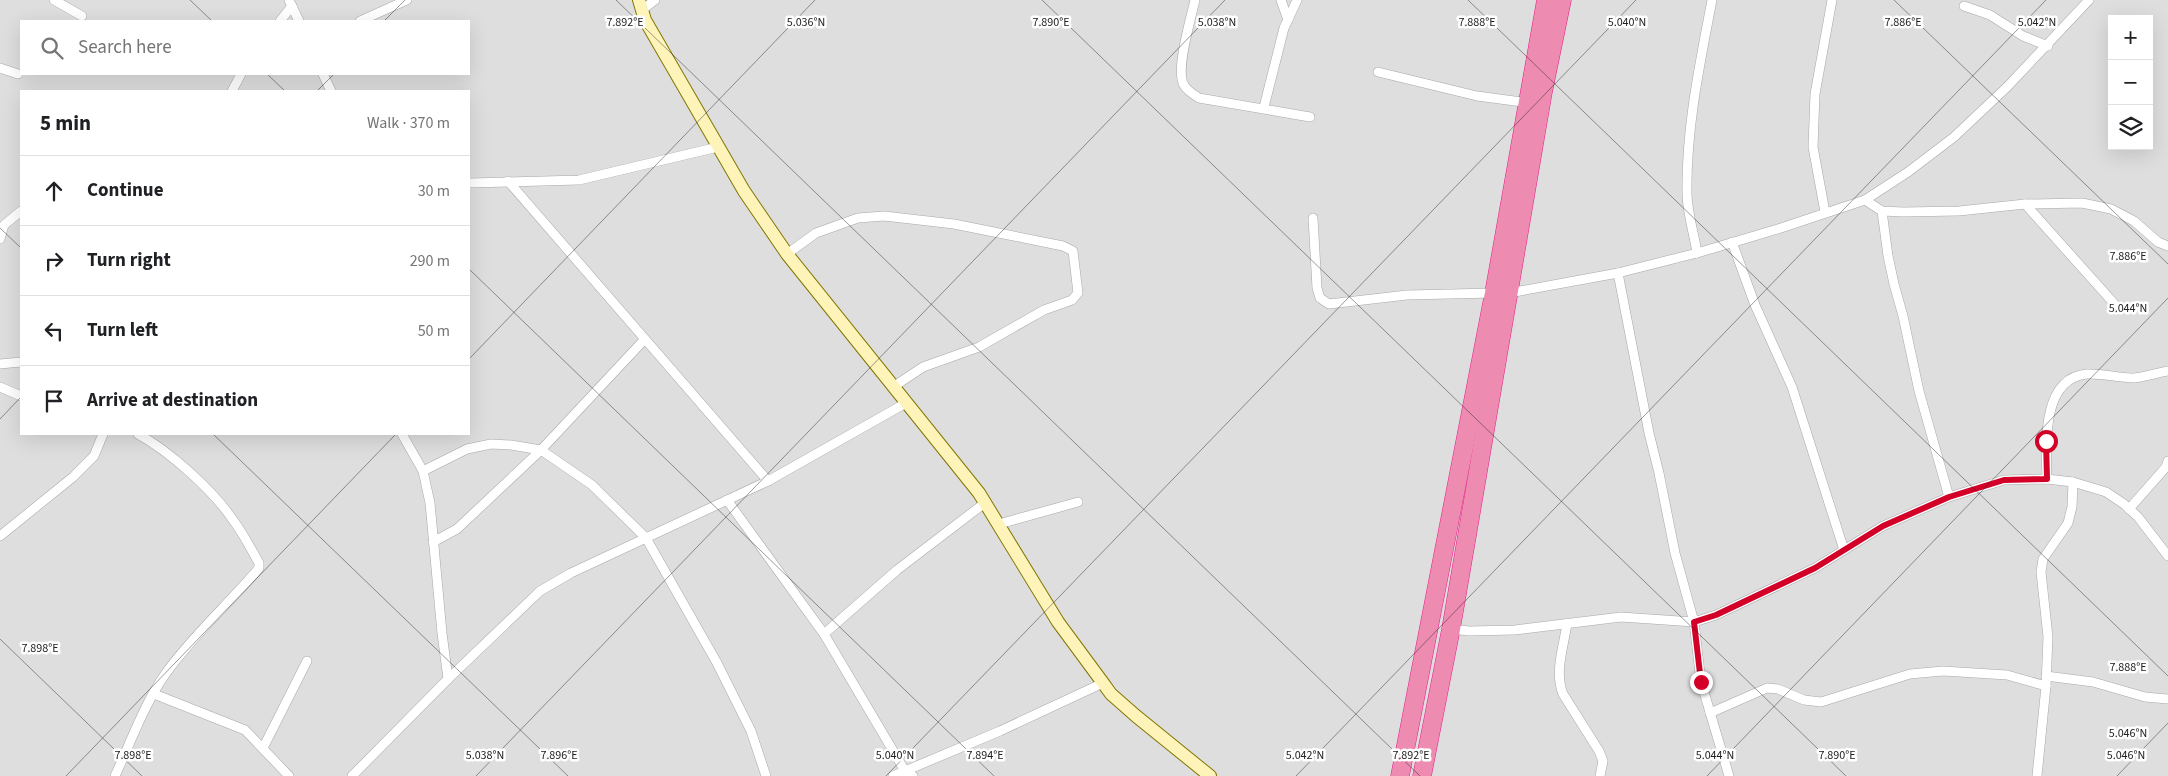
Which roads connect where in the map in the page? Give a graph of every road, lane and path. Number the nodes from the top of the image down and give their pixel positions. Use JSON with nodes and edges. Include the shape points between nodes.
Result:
{"nodes":[{"id":1,"x":54,"y":0,"type":"edge"},
{"id":2,"x":406,"y":0,"type":"edge"},
{"id":3,"x":655,"y":0,"type":"edge"},
{"id":4,"x":1195,"y":0,"type":"edge"},
{"id":5,"x":1280,"y":0,"type":"edge"},
{"id":6,"x":1297,"y":0,"type":"edge"},
{"id":7,"x":1546,"y":0,"type":"edge"},
{"id":8,"x":1562,"y":0,"type":"edge"},
{"id":9,"x":1712,"y":0,"type":"edge"},
{"id":10,"x":1832,"y":0,"type":"edge"},
{"id":11,"x":2089,"y":0,"type":"edge"},
{"id":12,"x":291,"y":3,"type":"edge"},
{"id":13,"x":641,"y":5,"type":"edge"},
{"id":14,"x":1964,"y":6,"type":"dead end"},
{"id":15,"x":82,"y":16,"type":"dead end"},
{"id":16,"x":281,"y":20,"type":"edge"},
{"id":17,"x":299,"y":20,"type":"edge"},
{"id":18,"x":362,"y":20,"type":"edge"},
{"id":19,"x":1288,"y":20,"type":"junction"},
{"id":20,"x":2048,"y":46,"type":"junction"},
{"id":21,"x":0,"y":68,"type":"edge"},
{"id":22,"x":1378,"y":72,"type":"dead end"},
{"id":23,"x":18,"y":74,"type":"dead end"},
{"id":24,"x":240,"y":75,"type":"edge"},
{"id":25,"x":323,"y":75,"type":"edge"},
{"id":26,"x":233,"y":90,"type":"edge"},
{"id":27,"x":331,"y":90,"type":"edge"},
{"id":28,"x":1535,"y":103,"type":"junction"},
{"id":29,"x":1264,"y":108,"type":"junction"},
{"id":30,"x":1310,"y":117,"type":"dead end"},
{"id":31,"x":718,"y":147,"type":"junction"},
{"id":32,"x":508,"y":181,"type":"junction"},
{"id":33,"x":470,"y":183,"type":"edge"},
{"id":34,"x":1865,"y":200,"type":"junction"},
{"id":35,"x":2025,"y":204,"type":"junction"},
{"id":36,"x":1882,"y":211,"type":"junction"},
{"id":37,"x":20,"y":212,"type":"edge"},
{"id":38,"x":1824,"y":212,"type":"junction"},
{"id":39,"x":1313,"y":218,"type":"dead end"},
{"id":40,"x":0,"y":239,"type":"edge"},
{"id":41,"x":1732,"y":242,"type":"junction"},
{"id":42,"x":2168,"y":246,"type":"edge"},
{"id":43,"x":1697,"y":253,"type":"junction"},
{"id":44,"x":787,"y":254,"type":"junction"},
{"id":45,"x":1618,"y":273,"type":"junction"},
{"id":46,"x":1502,"y":293,"type":"junction"},
{"id":47,"x":2119,"y":309,"type":"dead end"},
{"id":48,"x":644,"y":340,"type":"junction"},
{"id":49,"x":20,"y":362,"type":"edge"},
{"id":50,"x":0,"y":364,"type":"edge"},
{"id":51,"x":2168,"y":371,"type":"edge"},
{"id":52,"x":893,"y":387,"type":"junction"},
{"id":53,"x":0,"y":388,"type":"edge"},
{"id":54,"x":20,"y":396,"type":"edge"},
{"id":55,"x":906,"y":403,"type":"junction"},
{"id":56,"x":103,"y":435,"type":"edge"},
{"id":57,"x":140,"y":435,"type":"edge"},
{"id":58,"x":403,"y":435,"type":"edge"},
{"id":59,"x":541,"y":450,"type":"junction"},
{"id":60,"x":2168,"y":461,"type":"edge"},
{"id":61,"x":423,"y":471,"type":"junction"},
{"id":62,"x":2047,"y":479,"type":"junction"},
{"id":63,"x":768,"y":481,"type":"junction"},
{"id":64,"x":2073,"y":482,"type":"junction"},
{"id":65,"x":1949,"y":497,"type":"junction"},
{"id":66,"x":727,"y":500,"type":"junction"},
{"id":67,"x":986,"y":502,"type":"junction"},
{"id":68,"x":1078,"y":502,"type":"dead end"},
{"id":69,"x":2129,"y":509,"type":"junction"},
{"id":70,"x":999,"y":524,"type":"junction"},
{"id":71,"x":0,"y":536,"type":"edge"},
{"id":72,"x":646,"y":538,"type":"junction"},
{"id":73,"x":433,"y":542,"type":"junction"},
{"id":74,"x":1844,"y":550,"type":"junction"},
{"id":75,"x":2168,"y":556,"type":"edge"},
{"id":76,"x":1694,"y":622,"type":"junction"},
{"id":77,"x":1567,"y":623,"type":"junction"},
{"id":78,"x":1452,"y":629,"type":"junction"},
{"id":79,"x":824,"y":634,"type":"junction"},
{"id":80,"x":307,"y":661,"type":"dead end"},
{"id":81,"x":448,"y":678,"type":"junction"},
{"id":82,"x":2046,"y":681,"type":"junction"},
{"id":83,"x":1103,"y":683,"type":"junction"},
{"id":84,"x":154,"y":694,"type":"junction"},
{"id":85,"x":2168,"y":699,"type":"edge"},
{"id":86,"x":1710,"y":714,"type":"junction"},
{"id":87,"x":263,"y":748,"type":"junction"},
{"id":88,"x":909,"y":773,"type":"edge"},
{"id":89,"x":115,"y":776,"type":"edge"},
{"id":90,"x":289,"y":776,"type":"edge"},
{"id":91,"x":352,"y":776,"type":"edge"},
{"id":92,"x":766,"y":776,"type":"edge"},
{"id":93,"x":893,"y":776,"type":"edge"},
{"id":94,"x":1210,"y":776,"type":"edge"},
{"id":95,"x":1400,"y":776,"type":"edge"},
{"id":96,"x":1422,"y":776,"type":"edge"},
{"id":97,"x":1600,"y":776,"type":"edge"},
{"id":98,"x":1729,"y":776,"type":"edge"},
{"id":99,"x":2036,"y":776,"type":"edge"}],
"edges":[{"from":1,"to":15,"type":"street"},
{"from":2,"to":18,"type":"street"},
{"from":3,"to":13,"type":"street"},
{"from":4,"to":29,"type":"street","via":[[1181,69],[1183,84],[1199,98]]},
{"from":5,"to":19,"type":"street"},
{"from":6,"to":19,"type":"street"},
{"from":7,"to":28,"type":"highway"},
{"from":8,"to":28,"type":"highway"},
{"from":9,"to":43,"type":"street","via":[[1694,98],[1688,156],[1687,195]]},
{"from":10,"to":38,"type":"street","via":[[1815,94],[1813,147]]},
{"from":11,"to":20,"type":"street"},
{"from":12,"to":16,"type":"street"},
{"from":12,"to":17,"type":"street"},
{"from":13,"to":31,"type":"street","via":[[645,20]]},
{"from":14,"to":20,"type":"street","via":[[1990,15],[2023,36]]},
{"from":19,"to":29,"type":"street"},
{"from":20,"to":34,"type":"street","via":[[1954,137]]},
{"from":21,"to":23,"type":"street"},
{"from":22,"to":28,"type":"street","via":[[1477,96]]},
{"from":24,"to":26,"type":"street"},
{"from":25,"to":27,"type":"street"},
{"from":28,"to":46,"type":"highway"},
{"from":29,"to":30,"type":"street"},
{"from":31,"to":32,"type":"street","via":[[579,180]]},
{"from":31,"to":44,"type":"street"},
{"from":32,"to":33,"type":"street"},
{"from":32,"to":48,"type":"street"},
{"from":34,"to":36,"type":"street"},
{"from":34,"to":38,"type":"street"},
{"from":35,"to":36,"type":"street","via":[[1959,211]]},
{"from":35,"to":42,"type":"street","via":[[2082,203],[2112,209]]},
{"from":35,"to":47,"type":"street"},
{"from":36,"to":65,"type":"street","via":[[1888,256],[1919,391]]},
{"from":37,"to":40,"type":"street","via":[[4,225]]},
{"from":38,"to":41,"type":"street"},
{"from":39,"to":46,"type":"street","via":[[1317,288],[1320,298],[1329,304],[1407,296]]},
{"from":41,"to":43,"type":"street"},
{"from":41,"to":74,"type":"street","via":[[1755,305],[1792,387]]},
{"from":43,"to":45,"type":"street"},
{"from":44,"to":52,"type":"street"},
{"from":44,"to":52,"type":"street","via":[[816,233],[858,218],[884,216],[954,224],[1063,246],[1073,251],[1078,293],[1072,300],[1044,310],[979,347],[923,367]]},
{"from":45,"to":46,"type":"street"},
{"from":45,"to":76,"type":"street","via":[[1675,553]]},
{"from":46,"to":78,"type":"highway"},
{"from":46,"to":95,"type":"highway"},
{"from":48,"to":59,"type":"street"},
{"from":48,"to":63,"type":"street"},
{"from":49,"to":50,"type":"street"},
{"from":51,"to":62,"type":"street","via":[[2133,378],[2087,374],[2071,378],[2060,387],[2046,441]]},
{"from":52,"to":55,"type":"street"},
{"from":53,"to":54,"type":"street"},
{"from":55,"to":63,"type":"street"},
{"from":55,"to":67,"type":"street"},
{"from":56,"to":71,"type":"street","via":[[94,456],[80,470]]},
{"from":57,"to":84,"type":"street","via":[[197,479],[232,518],[259,563],[259,568],[248,581],[198,633],[164,675]]},
{"from":58,"to":61,"type":"street"},
{"from":59,"to":61,"type":"street","via":[[491,444],[467,449]]},
{"from":59,"to":72,"type":"street","via":[[592,485]]},
{"from":59,"to":73,"type":"street","via":[[457,529]]},
{"from":60,"to":69,"type":"street"},
{"from":61,"to":73,"type":"street"},
{"from":62,"to":64,"type":"street"},
{"from":62,"to":65,"type":"street","via":[[2004,480]]},
{"from":63,"to":66,"type":"street"},
{"from":64,"to":69,"type":"street","via":[[2106,492]]},
{"from":64,"to":82,"type":"street","via":[[2068,523],[2043,560],[2041,572],[2048,637]]},
{"from":65,"to":74,"type":"street","via":[[1883,526]]},
{"from":66,"to":72,"type":"street"},
{"from":66,"to":79,"type":"street"},
{"from":67,"to":70,"type":"street"},
{"from":67,"to":79,"type":"street","via":[[896,570]]},
{"from":68,"to":70,"type":"street"},
{"from":69,"to":75,"type":"street"},
{"from":70,"to":83,"type":"street","via":[[1058,622]]},
{"from":72,"to":81,"type":"street","via":[[570,573],[540,591]]},
{"from":72,"to":92,"type":"street","via":[[717,663],[751,731]]},
{"from":73,"to":81,"type":"street"},
{"from":74,"to":76,"type":"street","via":[[1815,568],[1716,615]]},
{"from":76,"to":77,"type":"street","via":[[1621,617]]},
{"from":76,"to":86,"type":"street","via":[[1701,682]]},
{"from":77,"to":78,"type":"street","via":[[1515,630]]},
{"from":77,"to":97,"type":"street","via":[[1559,685],[1599,750],[1603,761]]},
{"from":78,"to":96,"type":"highway"},
{"from":79,"to":88,"type":"street"},
{"from":80,"to":87,"type":"street"},
{"from":81,"to":91,"type":"street"},
{"from":82,"to":85,"type":"street","via":[[2093,682],[2145,697]]},
{"from":82,"to":86,"type":"street","via":[[1943,671],[1910,674],[1820,702],[1767,688]]},
{"from":82,"to":99,"type":"street"},
{"from":83,"to":88,"type":"street"},
{"from":83,"to":94,"type":"street","via":[[1136,716]]},
{"from":84,"to":87,"type":"street","via":[[245,730]]},
{"from":84,"to":89,"type":"street"},
{"from":86,"to":98,"type":"street"},
{"from":87,"to":90,"type":"street"},
{"from":88,"to":93,"type":"street"}]}
